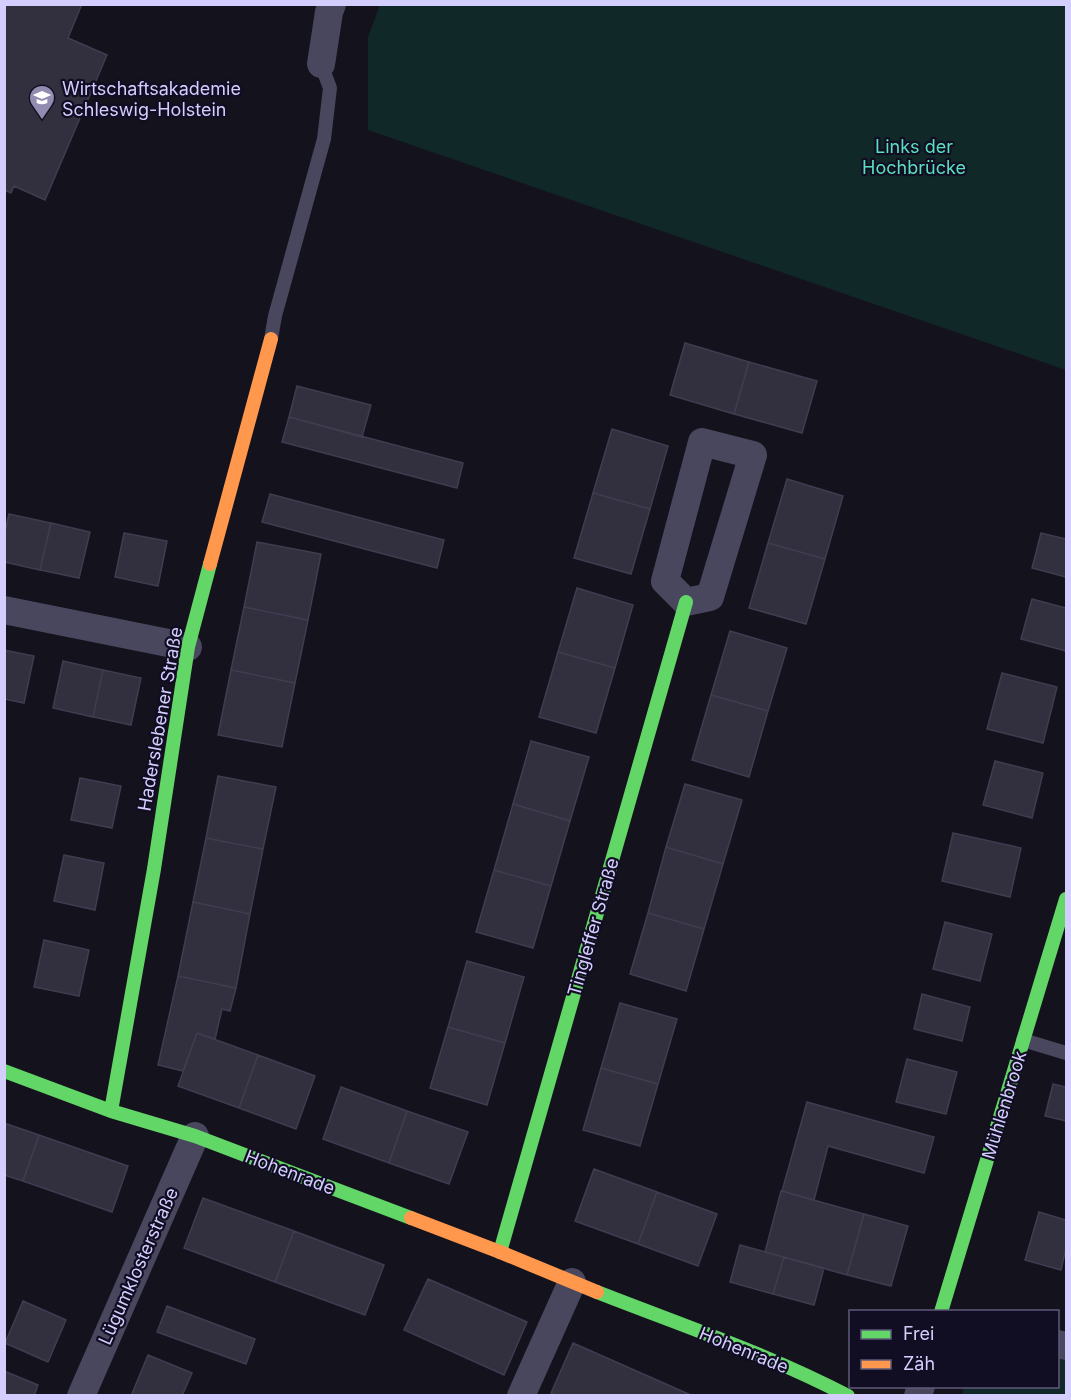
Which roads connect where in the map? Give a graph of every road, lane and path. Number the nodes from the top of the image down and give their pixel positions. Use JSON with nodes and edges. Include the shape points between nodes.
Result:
{"nodes":[{"id":1,"x":332,"y":4,"type":"edge"},
{"id":2,"x":321,"y":64,"type":"joint"},
{"id":3,"x":271,"y":339,"type":"joint"},
{"id":4,"x":686,"y":602,"type":"junction"},
{"id":5,"x":4,"y":610,"type":"edge"},
{"id":6,"x":188,"y":647,"type":"junction"},
{"id":7,"x":1066,"y":899,"type":"edge"},
{"id":8,"x":1023,"y":1040,"type":"junction"},
{"id":9,"x":1066,"y":1053,"type":"edge"},
{"id":10,"x":4,"y":1071,"type":"edge"},
{"id":11,"x":111,"y":1111,"type":"junction"},
{"id":12,"x":195,"y":1136,"type":"junction"},
{"id":13,"x":500,"y":1252,"type":"junction"},
{"id":14,"x":572,"y":1282,"type":"junction"},
{"id":15,"x":941,"y":1310,"type":"edge"},
{"id":16,"x":81,"y":1395,"type":"edge"},
{"id":17,"x":521,"y":1395,"type":"edge"},
{"id":18,"x":848,"y":1395,"type":"edge"}],
"edges":[{"from":1,"to":2,"type":"street"},
{"from":2,"to":3,"type":"lane","via":[[330,88],[324,139]]},
{"from":3,"to":6,"type":"street","name":"Haderslebener Straße"},
{"from":4,"to":4,"type":"street","via":[[665,581],[702,442],[753,455],[710,597]]},
{"from":4,"to":13,"type":"street","name":"Tingleffer Straße"},
{"from":5,"to":6,"type":"street"},
{"from":6,"to":11,"type":"street","name":"Haderslebener Straße"},
{"from":7,"to":8,"type":"street","name":"Mühlenbrook"},
{"from":8,"to":9,"type":"lane"},
{"from":8,"to":15,"type":"street","name":"Mühlenbrook"},
{"from":10,"to":11,"type":"street","name":"Hohenrade"},
{"from":11,"to":12,"type":"street","name":"Hohenrade"},
{"from":12,"to":13,"type":"street","name":"Hohenrade"},
{"from":12,"to":16,"type":"street","name":"Lügumklosterstraße"},
{"from":13,"to":14,"type":"street","name":"Hohenrade"},
{"from":14,"to":17,"type":"street"},
{"from":14,"to":18,"type":"street","name":"Hohenrade"}]}
